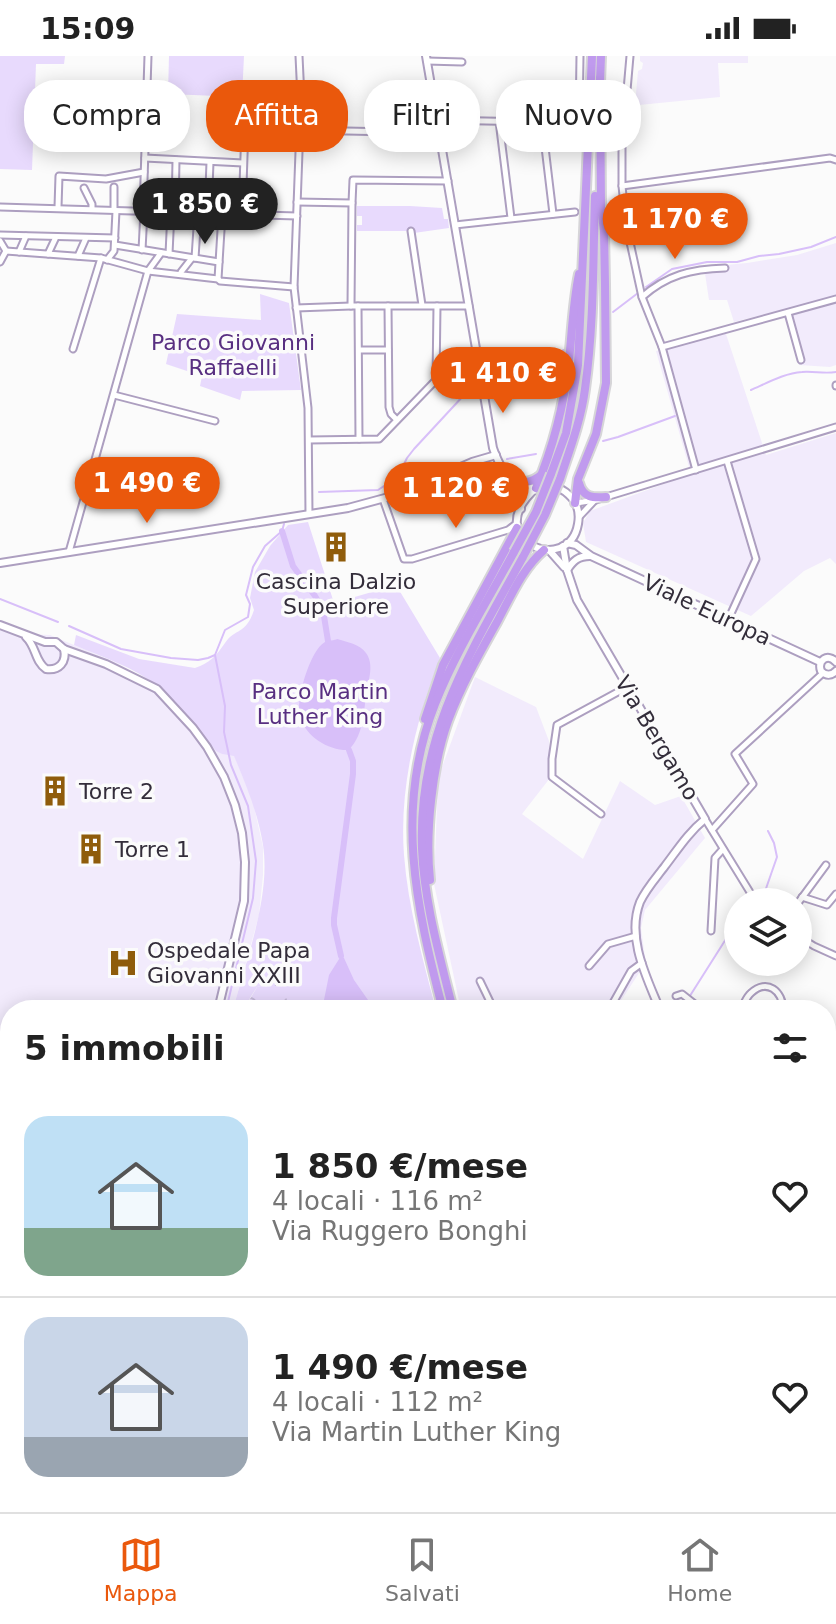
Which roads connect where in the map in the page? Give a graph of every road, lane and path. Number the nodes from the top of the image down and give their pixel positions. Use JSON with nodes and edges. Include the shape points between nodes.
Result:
{"nodes":[{"id":1,"x":148,"y":56,"type":"edge"},
{"id":2,"x":299,"y":56,"type":"edge"},
{"id":3,"x":580,"y":56,"type":"edge"},
{"id":4,"x":592,"y":56,"type":"edge"},
{"id":5,"x":601,"y":56,"type":"edge"},
{"id":6,"x":630,"y":56,"type":"edge"},
{"id":7,"x":426,"y":59,"type":"edge"},
{"id":8,"x":462,"y":62,"type":"dead end"},
{"id":9,"x":600,"y":78,"type":"junction"},
{"id":10,"x":300,"y":80,"type":"edge"},
{"id":11,"x":430,"y":80,"type":"edge"},
{"id":12,"x":580,"y":80,"type":"edge"},
{"id":13,"x":244,"y":152,"type":"edge"},
{"id":14,"x":299,"y":152,"type":"edge"},
{"id":15,"x":443,"y":152,"type":"edge"},
{"id":16,"x":503,"y":152,"type":"edge"},
{"id":17,"x":546,"y":152,"type":"edge"},
{"id":18,"x":144,"y":158,"type":"junction"},
{"id":19,"x":834,"y":158,"type":"edge"},
{"id":20,"x":176,"y":160,"type":"junction"},
{"id":21,"x":210,"y":162,"type":"junction"},
{"id":22,"x":243,"y":163,"type":"junction"},
{"id":23,"x":144,"y":172,"type":"junction"},
{"id":24,"x":448,"y":181,"type":"junction"},
{"id":25,"x":622,"y":186,"type":"junction"},
{"id":26,"x":114,"y":187,"type":"dead end"},
{"id":27,"x":84,"y":188,"type":"dead end"},
{"id":28,"x":297,"y":202,"type":"junction"},
{"id":29,"x":352,"y":203,"type":"junction"},
{"id":30,"x":0,"y":207,"type":"edge"},
{"id":31,"x":58,"y":207,"type":"junction"},
{"id":32,"x":92,"y":209,"type":"junction"},
{"id":33,"x":115,"y":210,"type":"junction"},
{"id":34,"x":143,"y":211,"type":"junction"},
{"id":35,"x":173,"y":212,"type":"junction"},
{"id":36,"x":575,"y":212,"type":"dead end"},
{"id":37,"x":198,"y":213,"type":"junction"},
{"id":38,"x":208,"y":214,"type":"junction"},
{"id":39,"x":222,"y":214,"type":"junction"},
{"id":40,"x":553,"y":214,"type":"junction"},
{"id":41,"x":242,"y":215,"type":"junction"},
{"id":42,"x":297,"y":216,"type":"junction"},
{"id":43,"x":511,"y":218,"type":"junction"},
{"id":44,"x":455,"y":225,"type":"junction"},
{"id":45,"x":411,"y":231,"type":"dead end"},
{"id":46,"x":0,"y":235,"type":"edge"},
{"id":47,"x":26,"y":236,"type":"junction"},
{"id":48,"x":56,"y":237,"type":"junction"},
{"id":49,"x":86,"y":238,"type":"junction"},
{"id":50,"x":0,"y":241,"type":"edge"},
{"id":51,"x":115,"y":242,"type":"junction"},
{"id":52,"x":142,"y":250,"type":"junction"},
{"id":53,"x":6,"y":251,"type":"junction"},
{"id":54,"x":19,"y":252,"type":"junction"},
{"id":55,"x":161,"y":253,"type":"junction"},
{"id":56,"x":48,"y":254,"type":"junction"},
{"id":57,"x":169,"y":254,"type":"junction"},
{"id":58,"x":78,"y":256,"type":"junction"},
{"id":59,"x":194,"y":258,"type":"junction"},
{"id":60,"x":104,"y":259,"type":"junction"},
{"id":61,"x":0,"y":262,"type":"edge"},
{"id":62,"x":219,"y":262,"type":"junction"},
{"id":63,"x":725,"y":268,"type":"dead end"},
{"id":64,"x":148,"y":271,"type":"junction"},
{"id":65,"x":181,"y":272,"type":"dead end"},
{"id":66,"x":218,"y":279,"type":"junction"},
{"id":67,"x":294,"y":287,"type":"junction"},
{"id":68,"x":642,"y":297,"type":"junction"},
{"id":69,"x":836,"y":299,"type":"edge"},
{"id":70,"x":422,"y":305,"type":"junction"},
{"id":71,"x":354,"y":306,"type":"junction"},
{"id":72,"x":388,"y":306,"type":"junction"},
{"id":73,"x":437,"y":306,"type":"junction"},
{"id":74,"x":469,"y":306,"type":"junction"},
{"id":75,"x":296,"y":308,"type":"junction"},
{"id":76,"x":788,"y":313,"type":"junction"},
{"id":77,"x":662,"y":347,"type":"junction"},
{"id":78,"x":73,"y":349,"type":"dead end"},
{"id":79,"x":359,"y":350,"type":"junction"},
{"id":80,"x":388,"y":350,"type":"junction"},
{"id":81,"x":801,"y":360,"type":"dead end"},
{"id":82,"x":114,"y":395,"type":"junction"},
{"id":83,"x":397,"y":420,"type":"junction"},
{"id":84,"x":215,"y":421,"type":"dead end"},
{"id":85,"x":836,"y":427,"type":"edge"},
{"id":86,"x":359,"y":439,"type":"junction"},
{"id":87,"x":309,"y":440,"type":"junction"},
{"id":88,"x":496,"y":455,"type":"junction"},
{"id":89,"x":727,"y":461,"type":"junction"},
{"id":90,"x":696,"y":470,"type":"junction"},
{"id":91,"x":506,"y":474,"type":"junction"},
{"id":92,"x":551,"y":476,"type":"junction"},
{"id":93,"x":578,"y":479,"type":"junction"},
{"id":94,"x":536,"y":488,"type":"junction"},
{"id":95,"x":606,"y":497,"type":"junction"},
{"id":96,"x":383,"y":499,"type":"junction"},
{"id":97,"x":596,"y":500,"type":"junction"},
{"id":98,"x":575,"y":503,"type":"junction"},
{"id":99,"x":521,"y":509,"type":"junction"},
{"id":100,"x":309,"y":514,"type":"junction"},
{"id":101,"x":579,"y":518,"type":"junction"},
{"id":102,"x":517,"y":526,"type":"junction"},
{"id":103,"x":576,"y":530,"type":"junction"},
{"id":104,"x":565,"y":544,"type":"junction"},
{"id":105,"x":546,"y":550,"type":"junction"},
{"id":106,"x":69,"y":552,"type":"junction"},
{"id":107,"x":593,"y":557,"type":"junction"},
{"id":108,"x":0,"y":563,"type":"edge"},
{"id":109,"x":567,"y":570,"type":"junction"},
{"id":110,"x":728,"y":620,"type":"junction"},
{"id":111,"x":0,"y":625,"type":"edge"},
{"id":112,"x":22,"y":634,"type":"junction"},
{"id":113,"x":45,"y":642,"type":"junction"},
{"id":114,"x":64,"y":649,"type":"junction"},
{"id":115,"x":37,"y":655,"type":"junction"},
{"id":116,"x":820,"y":662,"type":"junction"},
{"id":117,"x":836,"y":662,"type":"edge"},
{"id":118,"x":836,"y":671,"type":"edge"},
{"id":119,"x":823,"y":673,"type":"junction"},
{"id":120,"x":627,"y":687,"type":"junction"},
{"id":121,"x":416,"y":779,"type":"junction"},
{"id":122,"x":601,"y":814,"type":"dead end"},
{"id":123,"x":705,"y":819,"type":"junction"},
{"id":124,"x":712,"y":830,"type":"junction"},
{"id":125,"x":723,"y":849,"type":"junction"},
{"id":126,"x":826,"y":865,"type":"dead end"},
{"id":127,"x":747,"y":888,"type":"edge"},
{"id":128,"x":809,"y":888,"type":"edge"},
{"id":129,"x":836,"y":894,"type":"edge"},
{"id":130,"x":812,"y":902,"type":"edge"},
{"id":131,"x":430,"y":912,"type":"junction"},
{"id":132,"x":711,"y":931,"type":"dead end"},
{"id":133,"x":636,"y":936,"type":"junction"},
{"id":134,"x":812,"y":945,"type":"edge"},
{"id":135,"x":836,"y":956,"type":"edge"},
{"id":136,"x":642,"y":963,"type":"junction"},
{"id":137,"x":589,"y":966,"type":"dead end"},
{"id":138,"x":480,"y":981,"type":"dead end"},
{"id":139,"x":676,"y":996,"type":"dead end"},
{"id":140,"x":220,"y":1000,"type":"edge"},
{"id":141,"x":441,"y":1000,"type":"edge"},
{"id":142,"x":451,"y":1000,"type":"edge"},
{"id":143,"x":489,"y":1000,"type":"edge"},
{"id":144,"x":615,"y":1000,"type":"edge"},
{"id":145,"x":656,"y":1000,"type":"edge"},
{"id":146,"x":690,"y":1000,"type":"edge"},
{"id":147,"x":747,"y":1000,"type":"edge"},
{"id":148,"x":782,"y":1000,"type":"edge"}],
"edges":[{"from":1,"to":18,"type":"street"},
{"from":2,"to":10,"type":"street"},
{"from":3,"to":12,"type":"street"},
{"from":4,"to":92,"type":"highway","via":[[579,352],[566,433]]},
{"from":5,"to":9,"type":"highway"},
{"from":6,"to":25,"type":"street"},
{"from":7,"to":8,"type":"street"},
{"from":7,"to":11,"type":"street"},
{"from":9,"to":92,"type":"highway","via":[[585,391],[576,430]]},
{"from":9,"to":93,"type":"highway","via":[[606,383],[596,434]]},
{"from":13,"to":22,"type":"street"},
{"from":14,"to":28,"type":"street"},
{"from":15,"to":24,"type":"street"},
{"from":16,"to":43,"type":"street"},
{"from":17,"to":40,"type":"street"},
{"from":18,"to":20,"type":"street"},
{"from":18,"to":23,"type":"street"},
{"from":19,"to":25,"type":"street"},
{"from":20,"to":21,"type":"street"},
{"from":20,"to":35,"type":"street"},
{"from":21,"to":22,"type":"street"},
{"from":21,"to":38,"type":"street"},
{"from":22,"to":41,"type":"street"},
{"from":23,"to":31,"type":"street","via":[[106,179],[59,176]]},
{"from":23,"to":34,"type":"street"},
{"from":24,"to":29,"type":"street","via":[[353,180]]},
{"from":24,"to":44,"type":"street"},
{"from":25,"to":68,"type":"street"},
{"from":26,"to":33,"type":"street"},
{"from":27,"to":32,"type":"street"},
{"from":28,"to":29,"type":"street"},
{"from":28,"to":42,"type":"street"},
{"from":29,"to":71,"type":"street"},
{"from":30,"to":31,"type":"street"},
{"from":31,"to":32,"type":"street"},
{"from":32,"to":33,"type":"street"},
{"from":33,"to":34,"type":"street"},
{"from":33,"to":51,"type":"street"},
{"from":34,"to":35,"type":"street"},
{"from":34,"to":52,"type":"street"},
{"from":35,"to":37,"type":"street"},
{"from":35,"to":57,"type":"street"},
{"from":36,"to":40,"type":"street"},
{"from":37,"to":38,"type":"street"},
{"from":37,"to":59,"type":"street"},
{"from":38,"to":39,"type":"street"},
{"from":39,"to":41,"type":"street"},
{"from":39,"to":62,"type":"street"},
{"from":40,"to":43,"type":"street"},
{"from":41,"to":42,"type":"street"},
{"from":42,"to":67,"type":"street"},
{"from":43,"to":44,"type":"street"},
{"from":44,"to":74,"type":"street"},
{"from":45,"to":70,"type":"street"},
{"from":46,"to":47,"type":"street"},
{"from":47,"to":48,"type":"street"},
{"from":47,"to":54,"type":"street"},
{"from":48,"to":49,"type":"street"},
{"from":48,"to":56,"type":"street"},
{"from":49,"to":51,"type":"street"},
{"from":49,"to":58,"type":"street"},
{"from":50,"to":53,"type":"street"},
{"from":51,"to":52,"type":"street"},
{"from":51,"to":60,"type":"street","via":[[114,251]]},
{"from":52,"to":55,"type":"street"},
{"from":53,"to":54,"type":"street"},
{"from":53,"to":61,"type":"street"},
{"from":54,"to":56,"type":"street"},
{"from":55,"to":57,"type":"street"},
{"from":55,"to":64,"type":"street"},
{"from":56,"to":58,"type":"street"},
{"from":57,"to":59,"type":"street"},
{"from":58,"to":60,"type":"street"},
{"from":59,"to":62,"type":"street"},
{"from":59,"to":65,"type":"street"},
{"from":60,"to":64,"type":"street"},
{"from":60,"to":78,"type":"street"},
{"from":62,"to":66,"type":"street"},
{"from":63,"to":68,"type":"street","via":[[676,275]]},
{"from":64,"to":66,"type":"street"},
{"from":64,"to":82,"type":"street"},
{"from":66,"to":67,"type":"street"},
{"from":67,"to":75,"type":"street"},
{"from":68,"to":77,"type":"street"},
{"from":69,"to":76,"type":"street"},
{"from":70,"to":72,"type":"street"},
{"from":70,"to":73,"type":"street"},
{"from":71,"to":72,"type":"street"},
{"from":71,"to":75,"type":"street"},
{"from":71,"to":79,"type":"street"},
{"from":72,"to":80,"type":"street"},
{"from":73,"to":74,"type":"street"},
{"from":73,"to":83,"type":"street","via":[[436,380]]},
{"from":74,"to":88,"type":"street"},
{"from":75,"to":87,"type":"street"},
{"from":76,"to":77,"type":"street"},
{"from":76,"to":81,"type":"street"},
{"from":77,"to":90,"type":"street"},
{"from":79,"to":80,"type":"street"},
{"from":79,"to":86,"type":"street"},
{"from":80,"to":83,"type":"street","via":[[389,410]]},
{"from":82,"to":84,"type":"street"},
{"from":82,"to":106,"type":"street"},
{"from":83,"to":86,"type":"street","via":[[379,439]]},
{"from":85,"to":89,"type":"street"},
{"from":86,"to":87,"type":"street"},
{"from":87,"to":100,"type":"street"},
{"from":88,"to":91,"type":"street"},
{"from":88,"to":96,"type":"street"},
{"from":89,"to":90,"type":"street"},
{"from":89,"to":110,"type":"street","via":[[756,559]]},
{"from":90,"to":95,"type":"street"},
{"from":91,"to":92,"type":"highway","via":[[525,483]]},
{"from":91,"to":94,"type":"street","via":[[520,488]]},
{"from":91,"to":99,"type":"street"},
{"from":92,"to":94,"type":"highway"},
{"from":92,"to":121,"type":"highway","bridge":true,"via":[[451,667],[423,742]]},
{"from":92,"to":131,"type":"highway","bridge":true,"via":[[545,515],[460,672],[437,731],[422,828]]},
{"from":93,"to":95,"type":"highway","via":[[586,495]]},
{"from":93,"to":98,"type":"highway"},
{"from":94,"to":98,"type":"street","via":[[559,488]]},
{"from":94,"to":99,"type":"street"},
{"from":95,"to":97,"type":"street"},
{"from":96,"to":100,"type":"street"},
{"from":96,"to":102,"type":"street","via":[[404,559]]},
{"from":97,"to":98,"type":"street"},
{"from":97,"to":101,"type":"street"},
{"from":98,"to":101,"type":"street"},
{"from":99,"to":102,"type":"street"},
{"from":100,"to":106,"type":"street"},
{"from":101,"to":103,"type":"street"},
{"from":102,"to":105,"type":"street","via":[[527,543]]},
{"from":102,"to":121,"type":"highway","via":[[443,665],[414,761]]},
{"from":103,"to":104,"type":"street"},
{"from":103,"to":107,"type":"street"},
{"from":104,"to":105,"type":"street"},
{"from":104,"to":107,"type":"street","name":"Viale Europa"},
{"from":104,"to":109,"type":"street","name":"Via Bergamo"},
{"from":105,"to":109,"type":"street","name":"Via Bergamo"},
{"from":105,"to":131,"type":"highway","via":[[529,564],[470,670],[447,724],[429,831]]},
{"from":106,"to":108,"type":"street"},
{"from":107,"to":109,"type":"street","via":[[573,561]]},
{"from":107,"to":110,"type":"street","name":"Viale Europa"},
{"from":109,"to":120,"type":"street","name":"Via Bergamo","via":[[577,600]]},
{"from":110,"to":116,"type":"street","name":"Viale Europa"},
{"from":111,"to":112,"type":"street"},
{"from":112,"to":113,"type":"street"},
{"from":112,"to":115,"type":"street"},
{"from":113,"to":114,"type":"street"},
{"from":113,"to":115,"type":"street"},
{"from":114,"to":115,"type":"street","via":[[58,668],[42,666]]},
{"from":114,"to":140,"type":"street","via":[[157,689],[193,728],[224,777],[242,833],[245,862],[244,901]]},
{"from":116,"to":117,"type":"street","name":"Viale Europa","via":[[827,657]]},
{"from":116,"to":119,"type":"street"},
{"from":118,"to":119,"type":"street"},
{"from":119,"to":124,"type":"street","via":[[735,754],[753,784]]},
{"from":120,"to":122,"type":"street","via":[[557,725],[552,777]]},
{"from":120,"to":123,"type":"street","name":"Via Bergamo"},
{"from":121,"to":141,"type":"highway","via":[[415,887]]},
{"from":123,"to":124,"type":"street","name":"Via Bergamo"},
{"from":123,"to":133,"type":"street","via":[[689,832],[646,892],[639,904]]},
{"from":124,"to":125,"type":"street","name":"Via Bergamo"},
{"from":125,"to":127,"type":"street","name":"Via Bergamo"},
{"from":125,"to":132,"type":"street","via":[[715,858]]},
{"from":126,"to":128,"type":"street"},
{"from":129,"to":130,"type":"street","via":[[827,905]]},
{"from":131,"to":142,"type":"highway"},
{"from":133,"to":136,"type":"street"},
{"from":133,"to":137,"type":"street","via":[[608,944]]},
{"from":134,"to":135,"type":"street"},
{"from":136,"to":144,"type":"street","via":[[631,971]]},
{"from":136,"to":145,"type":"street"},
{"from":138,"to":143,"type":"street"},
{"from":139,"to":146,"type":"street"},
{"from":147,"to":148,"type":"street","via":[[754,990],[767,987]]}]}
